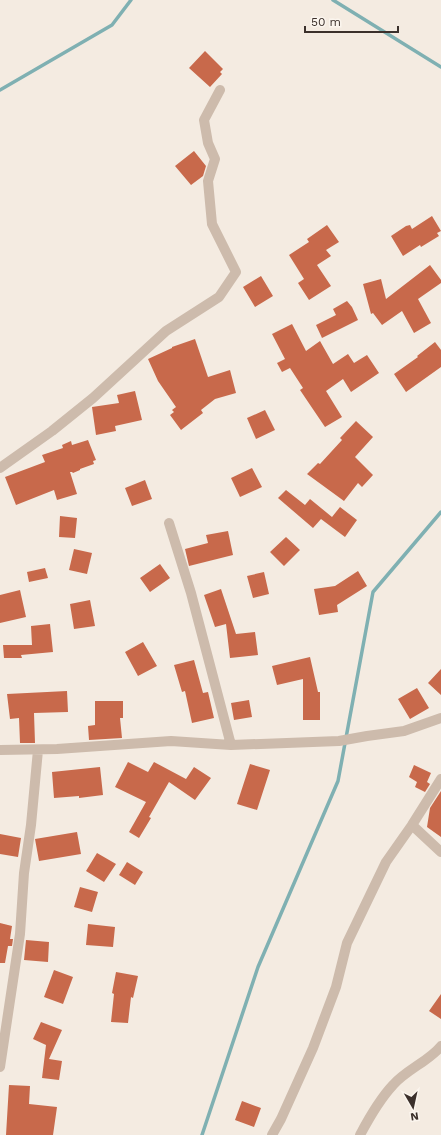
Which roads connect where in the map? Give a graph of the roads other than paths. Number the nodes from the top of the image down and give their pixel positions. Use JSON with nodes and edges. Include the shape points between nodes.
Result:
{"nodes":[{"id":1,"x":220,"y":90,"type":"dead end"},
{"id":2,"x":0,"y":468,"type":"edge"},
{"id":3,"x":169,"y":523,"type":"dead end"},
{"id":4,"x":441,"y":718,"type":"edge"},
{"id":5,"x":231,"y":745,"type":"junction"},
{"id":6,"x":0,"y":750,"type":"edge"},
{"id":7,"x":38,"y":750,"type":"junction"},
{"id":8,"x":441,"y":779,"type":"edge"},
{"id":9,"x":412,"y":826,"type":"junction"},
{"id":10,"x":441,"y":852,"type":"edge"},
{"id":11,"x":441,"y":1046,"type":"edge"},
{"id":12,"x":0,"y":1067,"type":"edge"},
{"id":13,"x":272,"y":1135,"type":"edge"},
{"id":14,"x":360,"y":1135,"type":"edge"}],
"edges":[{"from":1,"to":2,"type":"street","via":[[204,120],[208,143],[215,159],[208,181],[212,224],[236,272],[219,297],[166,331],[93,398]]},
{"from":3,"to":5,"type":"street","via":[[191,593]]},
{"from":4,"to":5,"type":"street","via":[[404,731],[338,741]]},
{"from":5,"to":7,"type":"street","via":[[171,741]]},
{"from":6,"to":7,"type":"street"},
{"from":7,"to":12,"type":"street","via":[[20,934]]},
{"from":8,"to":9,"type":"street"},
{"from":9,"to":10,"type":"street"},
{"from":9,"to":13,"type":"street","via":[[386,862],[347,943],[336,987],[313,1048]]},
{"from":11,"to":14,"type":"street","via":[[392,1085]]}]}
